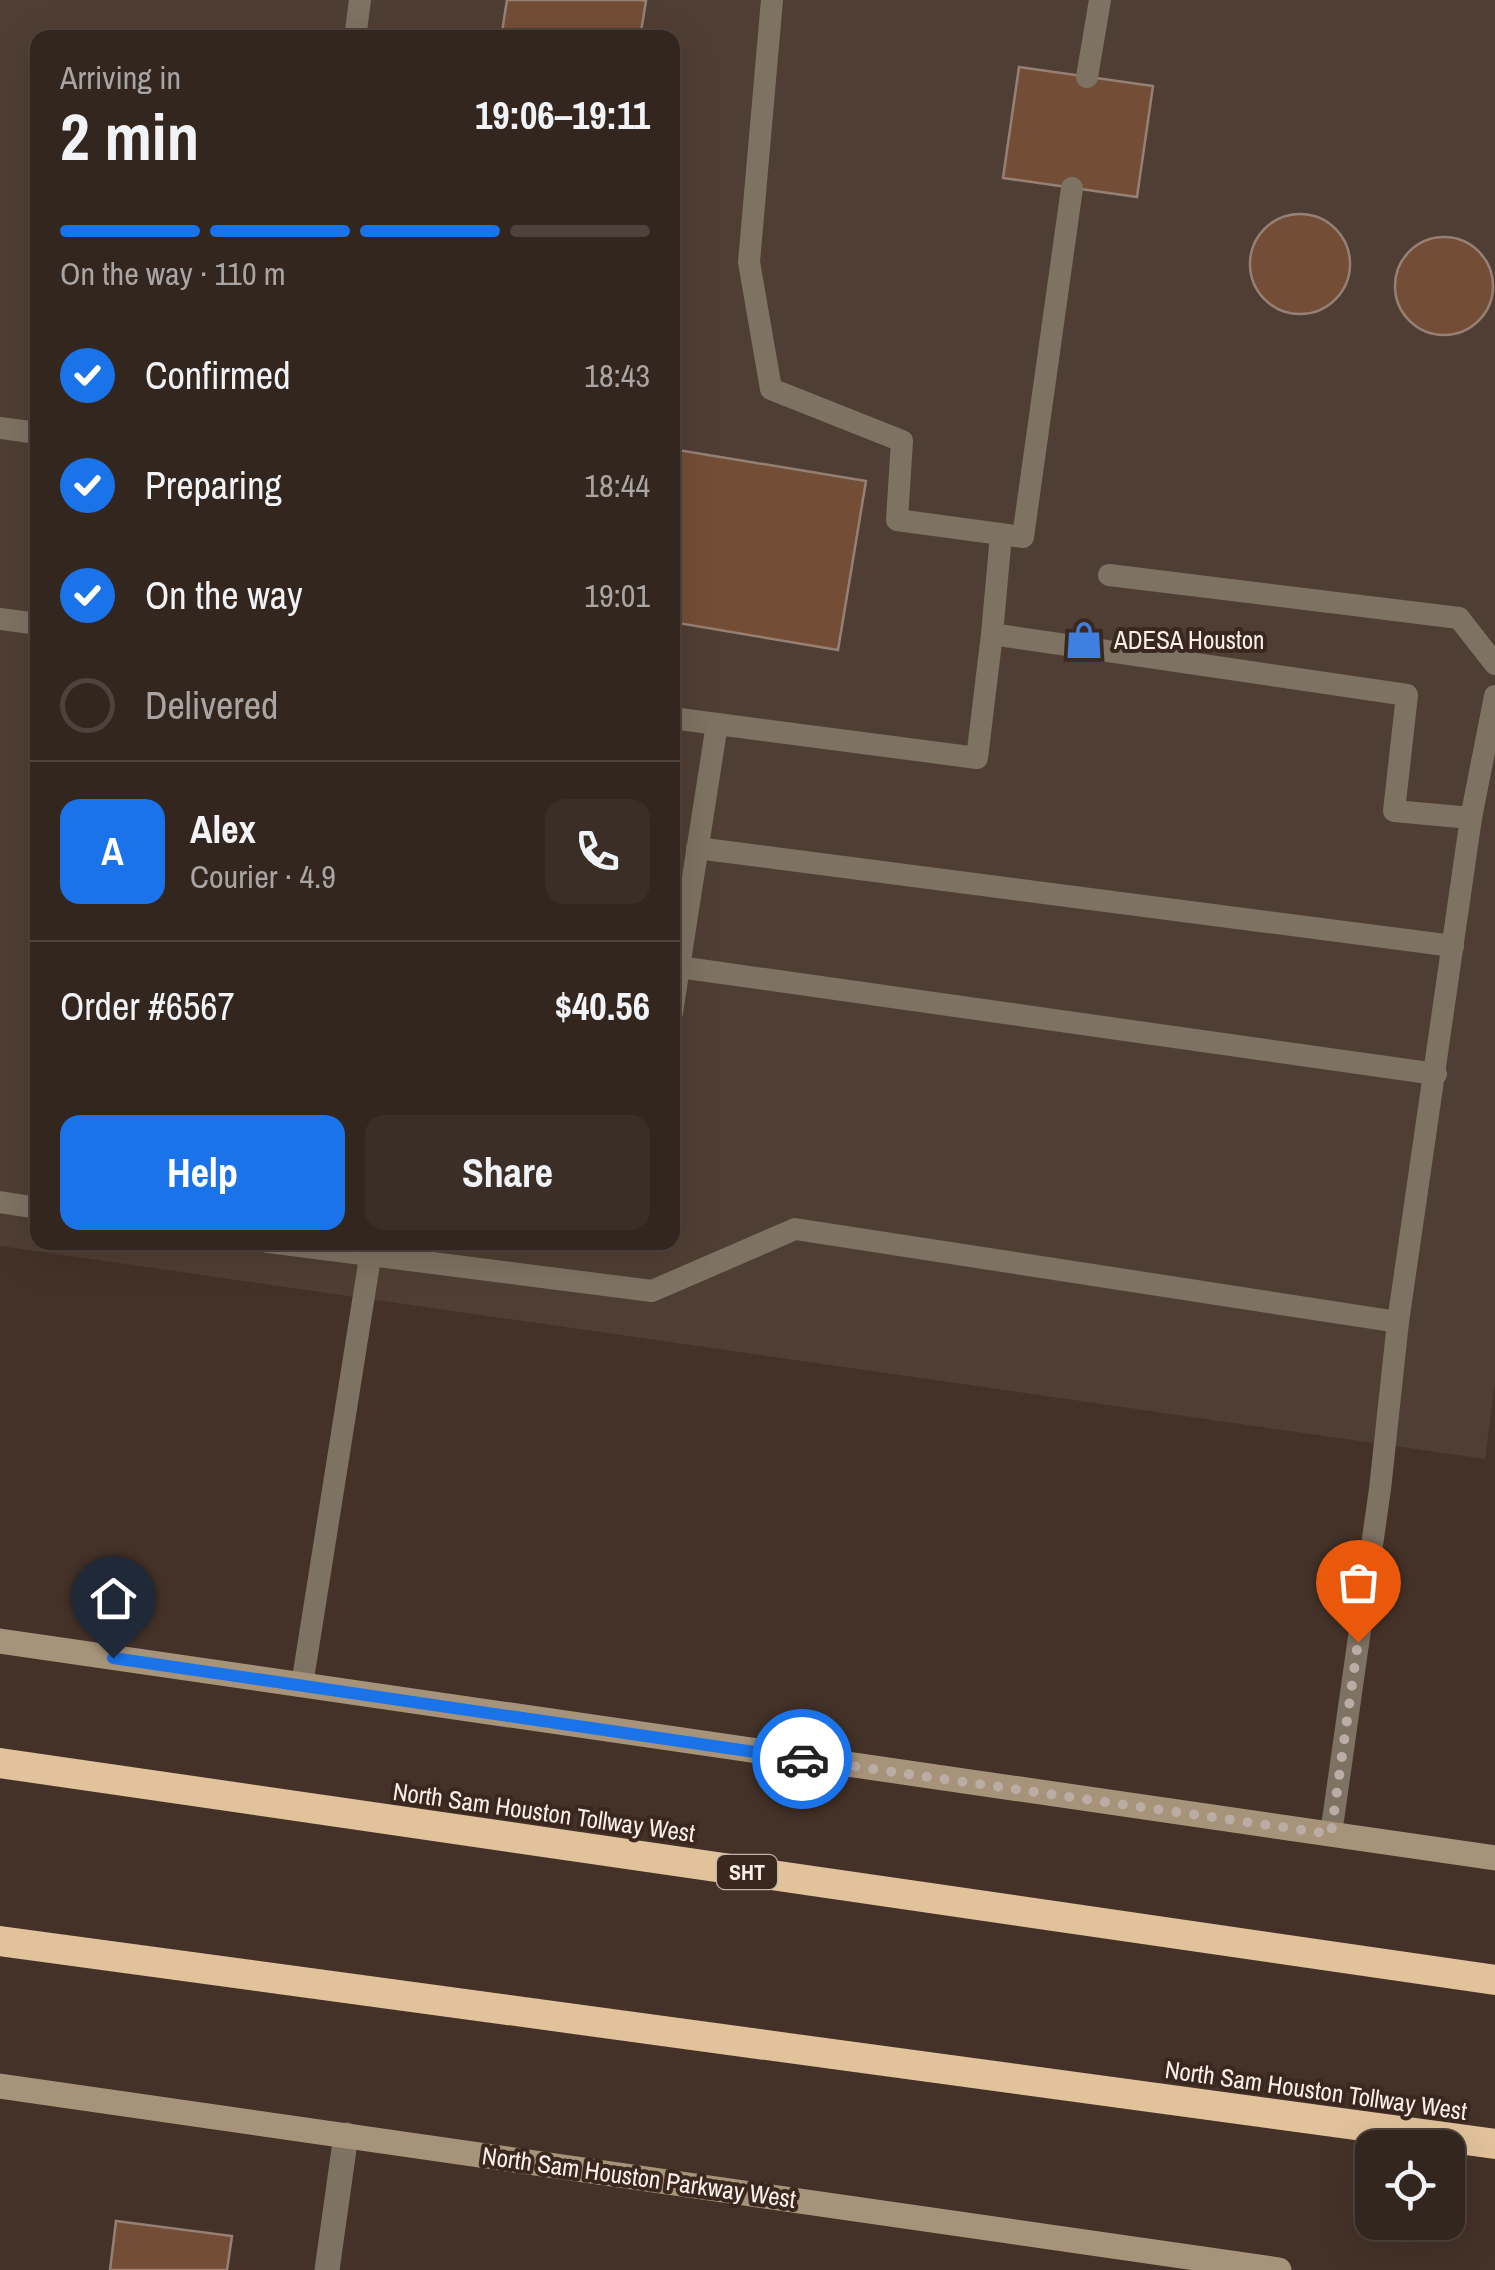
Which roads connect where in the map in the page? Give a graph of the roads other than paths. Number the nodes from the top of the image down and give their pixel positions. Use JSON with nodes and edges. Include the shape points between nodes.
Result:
{"nodes":[{"id":1,"x":360,"y":0,"type":"edge"},
{"id":2,"x":772,"y":0,"type":"edge"},
{"id":3,"x":1100,"y":0,"type":"edge"},
{"id":4,"x":356,"y":30,"type":"edge"},
{"id":5,"x":1088,"y":76,"type":"dead end"},
{"id":6,"x":1072,"y":188,"type":"dead end"},
{"id":7,"x":0,"y":428,"type":"edge"},
{"id":8,"x":30,"y":431,"type":"edge"},
{"id":9,"x":1001,"y":535,"type":"junction"},
{"id":10,"x":1109,"y":575,"type":"dead end"},
{"id":11,"x":0,"y":619,"type":"edge"},
{"id":12,"x":30,"y":623,"type":"edge"},
{"id":13,"x":992,"y":634,"type":"junction"},
{"id":14,"x":1495,"y":664,"type":"edge"},
{"id":15,"x":1495,"y":696,"type":"edge"},
{"id":16,"x":680,"y":719,"type":"edge"},
{"id":17,"x":717,"y":724,"type":"junction"},
{"id":18,"x":1470,"y":818,"type":"junction"},
{"id":19,"x":698,"y":848,"type":"junction"},
{"id":20,"x":1454,"y":946,"type":"junction"},
{"id":21,"x":680,"y":961,"type":"edge"},
{"id":22,"x":680,"y":967,"type":"edge"},
{"id":23,"x":1436,"y":1074,"type":"junction"},
{"id":24,"x":0,"y":1202,"type":"edge"},
{"id":25,"x":30,"y":1207,"type":"edge"},
{"id":26,"x":371,"y":1250,"type":"edge"},
{"id":27,"x":1398,"y":1322,"type":"junction"},
{"id":28,"x":0,"y":1641,"type":"edge"},
{"id":29,"x":302,"y":1686,"type":"junction"},
{"id":30,"x":0,"y":1763,"type":"edge"},
{"id":31,"x":1331,"y":1834,"type":"junction"},
{"id":32,"x":1495,"y":1858,"type":"edge"},
{"id":33,"x":0,"y":1941,"type":"edge"},
{"id":34,"x":1495,"y":1980,"type":"edge"},
{"id":35,"x":0,"y":2086,"type":"edge"},
{"id":36,"x":346,"y":2135,"type":"junction"},
{"id":37,"x":1495,"y":2144,"type":"edge"},
{"id":38,"x":327,"y":2270,"type":"edge"},
{"id":39,"x":1279,"y":2270,"type":"edge"}],
"edges":[{"from":1,"to":4,"type":"lane"},
{"from":2,"to":9,"type":"lane","via":[[749,262],[771,389],[902,441],[897,520]]},
{"from":3,"to":5,"type":"lane"},
{"from":6,"to":9,"type":"lane","via":[[1023,536]]},
{"from":7,"to":8,"type":"lane"},
{"from":9,"to":13,"type":"lane"},
{"from":10,"to":14,"type":"lane","via":[[1459,618]]},
{"from":11,"to":12,"type":"lane"},
{"from":13,"to":17,"type":"lane","via":[[977,758]]},
{"from":13,"to":18,"type":"lane","via":[[1407,695],[1394,810]]},
{"from":15,"to":18,"type":"lane"},
{"from":16,"to":17,"type":"lane"},
{"from":17,"to":19,"type":"lane"},
{"from":18,"to":20,"type":"lane"},
{"from":19,"to":20,"type":"lane"},
{"from":19,"to":21,"type":"lane"},
{"from":20,"to":23,"type":"lane"},
{"from":22,"to":23,"type":"lane"},
{"from":23,"to":27,"type":"lane"},
{"from":24,"to":25,"type":"lane"},
{"from":26,"to":27,"type":"lane","via":[[652,1290],[795,1229]]},
{"from":26,"to":29,"type":"lane"},
{"from":27,"to":31,"type":"lane"},
{"from":28,"to":29,"type":"main road"},
{"from":29,"to":31,"type":"main road"},
{"from":30,"to":34,"type":"highway","name":"North Sam Houston Tollway West","number":"SHT"},
{"from":31,"to":32,"type":"main road"},
{"from":33,"to":37,"type":"highway","name":"North Sam Houston Tollway West"},
{"from":35,"to":36,"type":"main road","name":"North Sam Houston Parkway West"},
{"from":36,"to":38,"type":"street"},
{"from":36,"to":39,"type":"main road","name":"North Sam Houston Parkway West"}]}
